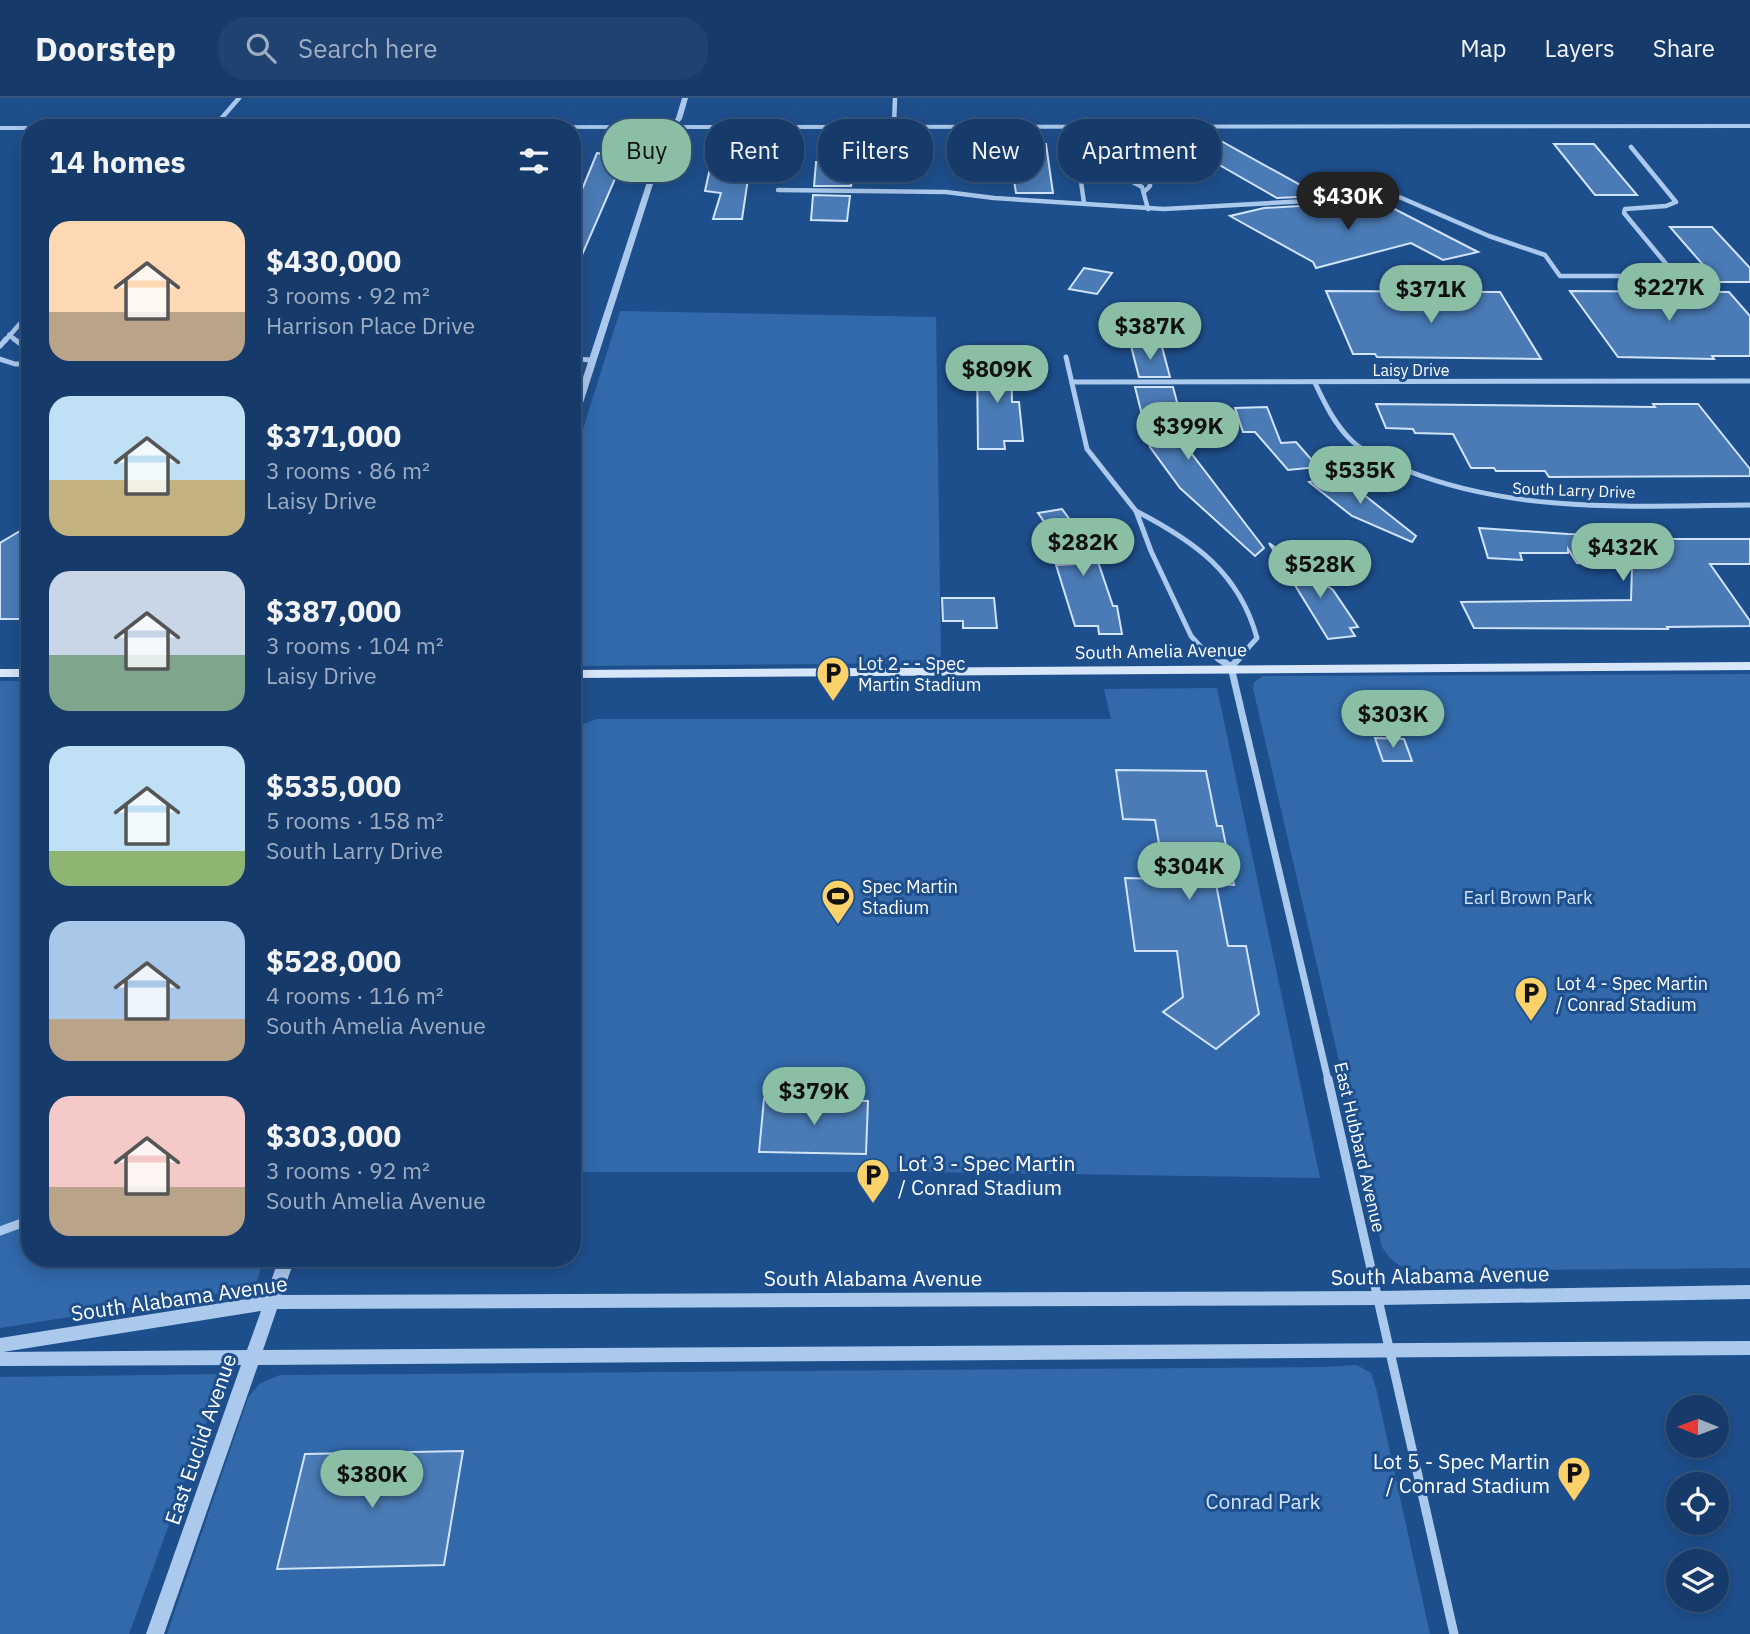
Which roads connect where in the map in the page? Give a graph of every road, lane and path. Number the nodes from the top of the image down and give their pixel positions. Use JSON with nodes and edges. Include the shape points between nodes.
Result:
{"nodes":[{"id":1,"x":239,"y":98,"type":"edge"},
{"id":2,"x":685,"y":98,"type":"edge"},
{"id":3,"x":895,"y":98,"type":"edge"},
{"id":4,"x":221,"y":119,"type":"edge"},
{"id":5,"x":679,"y":119,"type":"edge"},
{"id":6,"x":894,"y":119,"type":"edge"},
{"id":7,"x":818,"y":125,"type":"edge"},
{"id":8,"x":933,"y":125,"type":"edge"},
{"id":9,"x":581,"y":126,"type":"edge"},
{"id":10,"x":602,"y":126,"type":"edge"},
{"id":11,"x":691,"y":126,"type":"edge"},
{"id":12,"x":1058,"y":126,"type":"edge"},
{"id":13,"x":1221,"y":126,"type":"edge"},
{"id":14,"x":1750,"y":126,"type":"edge"},
{"id":15,"x":0,"y":128,"type":"edge"},
{"id":16,"x":21,"y":128,"type":"edge"},
{"id":17,"x":1631,"y":146,"type":"dead end"},
{"id":18,"x":650,"y":182,"type":"edge"},
{"id":19,"x":1081,"y":182,"type":"edge"},
{"id":20,"x":1133,"y":182,"type":"edge"},
{"id":21,"x":1150,"y":182,"type":"edge"},
{"id":22,"x":778,"y":190,"type":"dead end"},
{"id":23,"x":1144,"y":192,"type":"junction"},
{"id":24,"x":1084,"y":203,"type":"junction"},
{"id":25,"x":1148,"y":209,"type":"junction"},
{"id":26,"x":21,"y":322,"type":"edge"},
{"id":27,"x":9,"y":335,"type":"junction"},
{"id":28,"x":21,"y":344,"type":"edge"},
{"id":29,"x":0,"y":346,"type":"edge"},
{"id":30,"x":1066,"y":357,"type":"dead end"},
{"id":31,"x":0,"y":359,"type":"edge"},
{"id":32,"x":581,"y":359,"type":"edge"},
{"id":33,"x":593,"y":360,"type":"junction"},
{"id":34,"x":21,"y":364,"type":"edge"},
{"id":35,"x":1750,"y":381,"type":"edge"},
{"id":36,"x":1072,"y":382,"type":"junction"},
{"id":37,"x":1315,"y":383,"type":"junction"},
{"id":38,"x":581,"y":397,"type":"edge"},
{"id":39,"x":1750,"y":505,"type":"edge"},
{"id":40,"x":1136,"y":511,"type":"junction"},
{"id":41,"x":1750,"y":666,"type":"edge"},
{"id":42,"x":1231,"y":667,"type":"junction"},
{"id":43,"x":0,"y":673,"type":"edge"},
{"id":44,"x":21,"y":673,"type":"edge"},
{"id":45,"x":581,"y":674,"type":"edge"},
{"id":46,"x":21,"y":1223,"type":"edge"},
{"id":47,"x":0,"y":1231,"type":"edge"},
{"id":48,"x":284,"y":1267,"type":"edge"},
{"id":49,"x":1750,"y":1292,"type":"edge"},
{"id":50,"x":1379,"y":1298,"type":"junction"},
{"id":51,"x":272,"y":1302,"type":"junction"},
{"id":52,"x":0,"y":1345,"type":"edge"},
{"id":53,"x":1389,"y":1348,"type":"junction"},
{"id":54,"x":1750,"y":1348,"type":"edge"},
{"id":55,"x":253,"y":1356,"type":"junction"},
{"id":56,"x":0,"y":1359,"type":"edge"},
{"id":57,"x":155,"y":1634,"type":"edge"},
{"id":58,"x":1454,"y":1634,"type":"edge"}],
"edges":[{"from":1,"to":4,"type":"street"},
{"from":2,"to":5,"type":"street"},
{"from":3,"to":6,"type":"street"},
{"from":7,"to":11,"type":"street"},
{"from":8,"to":12,"type":"street"},
{"from":9,"to":10,"type":"street"},
{"from":13,"to":14,"type":"street"},
{"from":15,"to":16,"type":"street"},
{"from":17,"to":25,"type":"street","via":[[1676,202],[1625,209],[1672,271],[1668,276],[1560,276],[1545,255],[1397,196],[1376,193]]},
{"from":18,"to":33,"type":"street"},
{"from":19,"to":24,"type":"street"},
{"from":20,"to":23,"type":"street"},
{"from":21,"to":23,"type":"street"},
{"from":22,"to":24,"type":"street","via":[[914,191]]},
{"from":23,"to":25,"type":"street"},
{"from":24,"to":25,"type":"street"},
{"from":26,"to":27,"type":"street"},
{"from":27,"to":28,"type":"street"},
{"from":27,"to":29,"type":"street"},
{"from":30,"to":36,"type":"street"},
{"from":31,"to":34,"type":"street"},
{"from":32,"to":33,"type":"street"},
{"from":33,"to":38,"type":"street"},
{"from":35,"to":37,"type":"street","name":"Laisy Drive"},
{"from":36,"to":37,"type":"street","name":"Laisy Drive"},
{"from":36,"to":40,"type":"street","via":[[1087,449]]},
{"from":37,"to":39,"type":"street","name":"South Larry Drive","via":[[1327,409],[1353,442],[1432,482],[1491,498],[1559,505]]},
{"from":40,"to":42,"type":"street","via":[[1191,636]]},
{"from":40,"to":42,"type":"street","via":[[1189,542],[1236,586],[1253,616],[1257,638]]},
{"from":41,"to":42,"type":"main road","name":"South Amelia Avenue"},
{"from":42,"to":45,"type":"main road","name":"South Amelia Avenue"},
{"from":42,"to":50,"type":"street","name":"East Hubbard Avenue"},
{"from":43,"to":44,"type":"main road"},
{"from":46,"to":47,"type":"street"},
{"from":48,"to":51,"type":"street","name":"East Euclid Avenue"},
{"from":49,"to":50,"type":"street","name":"South Alabama Avenue"},
{"from":50,"to":51,"type":"street","name":"South Alabama Avenue"},
{"from":50,"to":53,"type":"street","name":"East Hubbard Avenue"},
{"from":51,"to":52,"type":"street","name":"South Alabama Avenue"},
{"from":51,"to":55,"type":"street","name":"East Euclid Avenue"},
{"from":53,"to":54,"type":"street"},
{"from":53,"to":55,"type":"street"},
{"from":53,"to":58,"type":"street","name":"East Hubbard Avenue"},
{"from":55,"to":56,"type":"street"},
{"from":55,"to":57,"type":"street","name":"East Euclid Avenue"}]}
